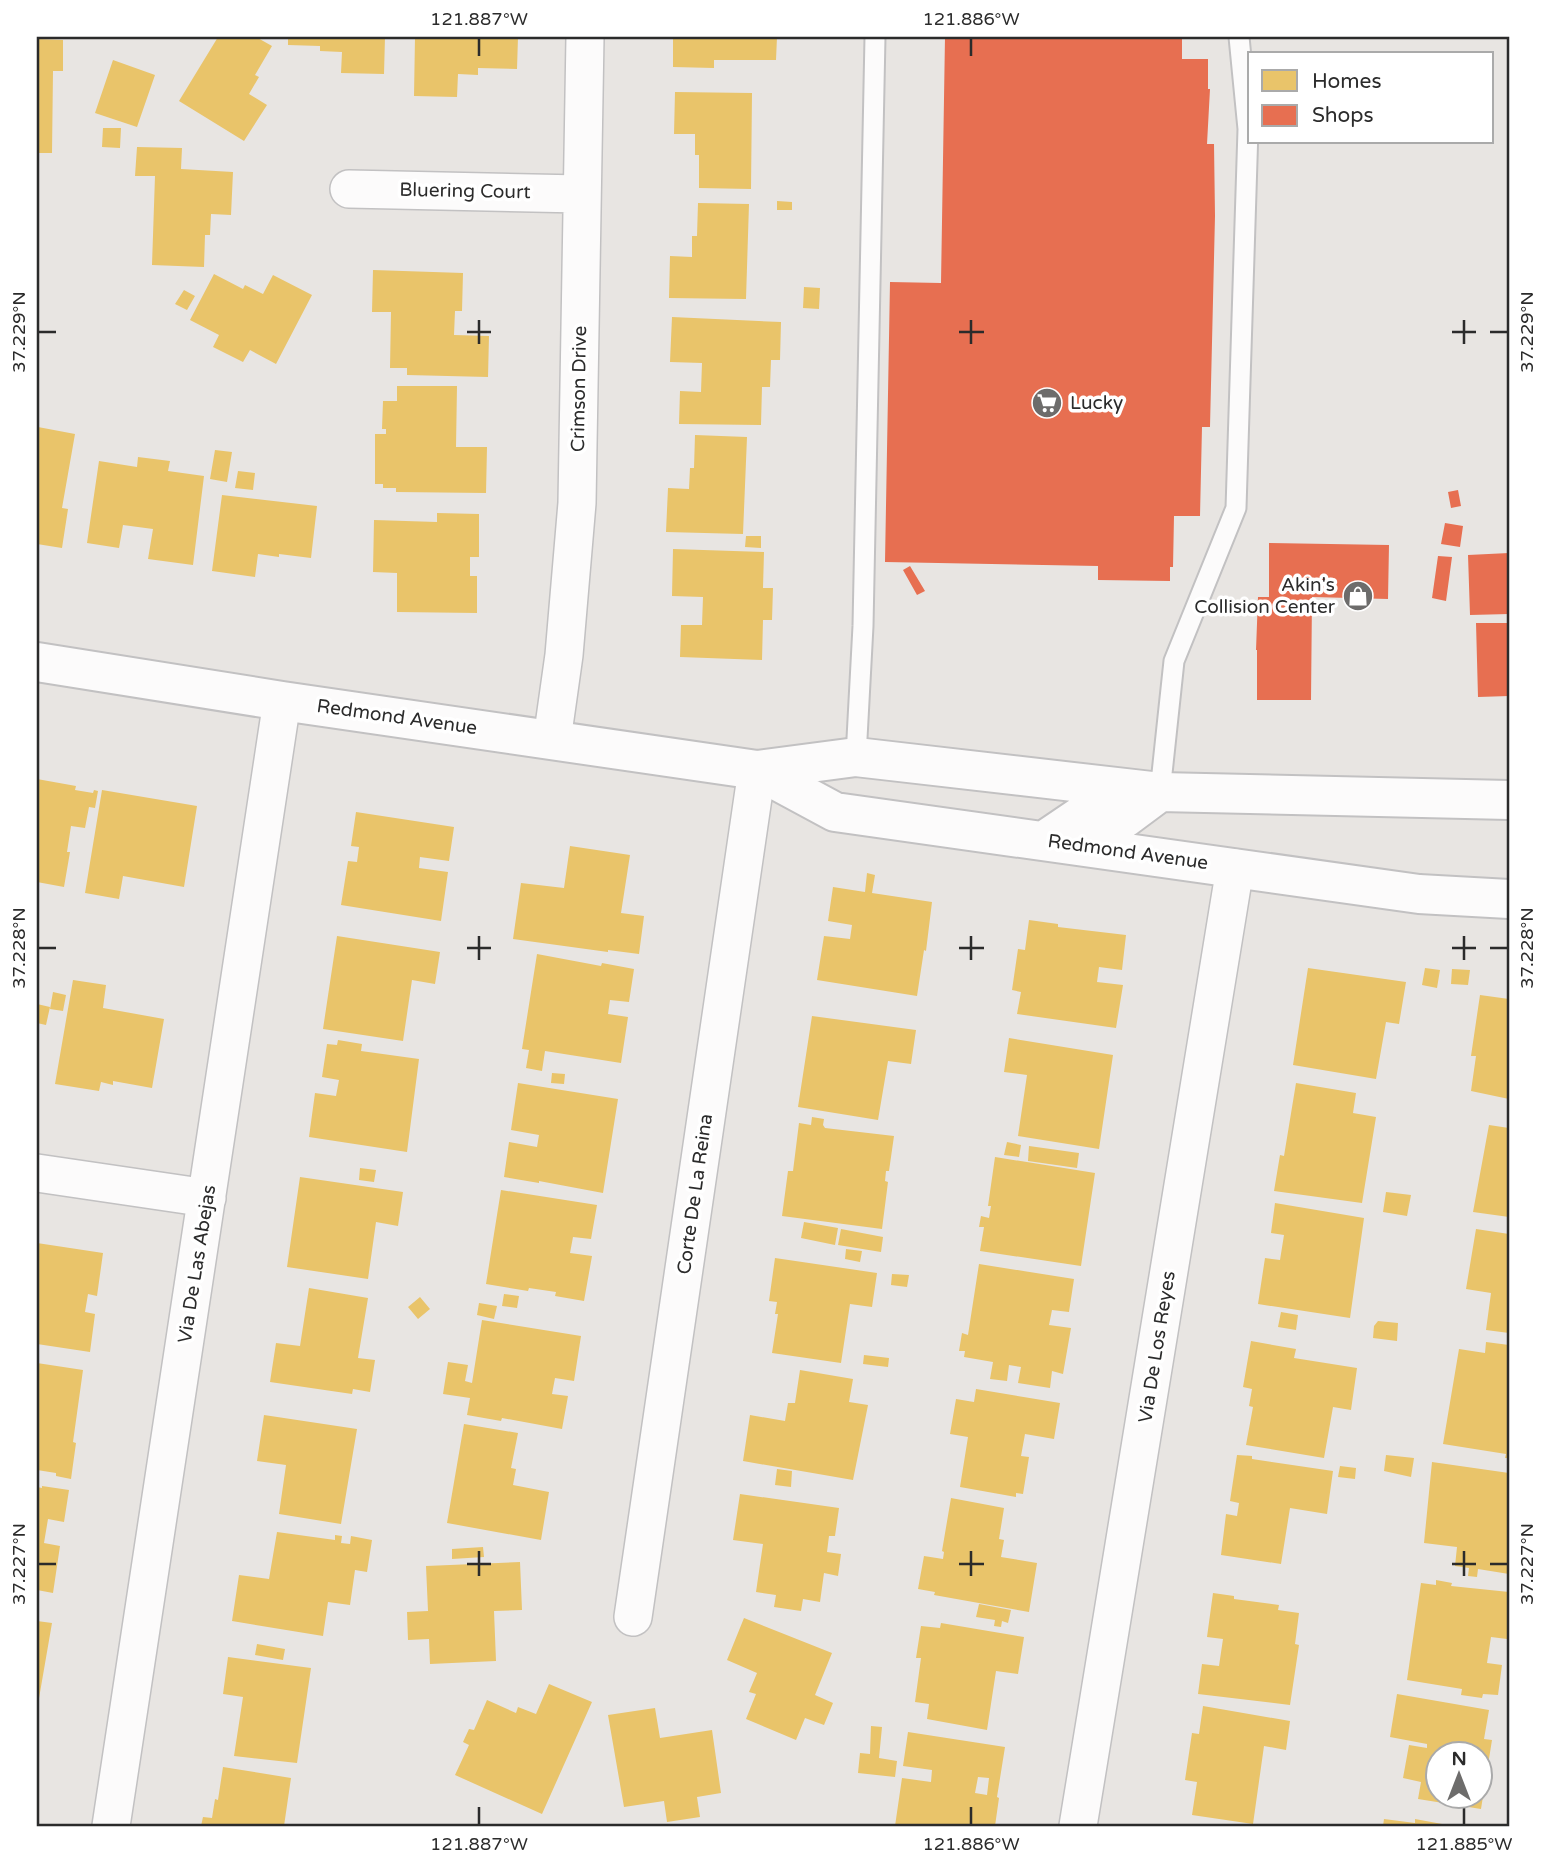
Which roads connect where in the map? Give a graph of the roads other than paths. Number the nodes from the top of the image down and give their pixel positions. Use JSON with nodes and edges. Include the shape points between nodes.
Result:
{"nodes":[{"id":1,"x":585,"y":37,"type":"edge"},
{"id":2,"x":875,"y":37,"type":"edge"},
{"id":3,"x":1239,"y":37,"type":"edge"},
{"id":4,"x":349,"y":189,"type":"dead end"},
{"id":5,"x":581,"y":194,"type":"junction"},
{"id":6,"x":37,"y":662,"type":"edge"},
{"id":7,"x":282,"y":701,"type":"junction"},
{"id":8,"x":552,"y":740,"type":"junction"},
{"id":9,"x":856,"y":757,"type":"junction"},
{"id":10,"x":757,"y":771,"type":"junction"},
{"id":11,"x":1160,"y":792,"type":"junction"},
{"id":12,"x":1509,"y":800,"type":"edge"},
{"id":13,"x":1045,"y":840,"type":"junction"},
{"id":14,"x":1235,"y":868,"type":"junction"},
{"id":15,"x":1499,"y":903,"type":"edge"},
{"id":16,"x":37,"y":1174,"type":"edge"},
{"id":17,"x":207,"y":1198,"type":"junction"},
{"id":18,"x":633,"y":1617,"type":"dead end"},
{"id":19,"x":111,"y":1826,"type":"edge"},
{"id":20,"x":1078,"y":1826,"type":"edge"}],
"edges":[{"from":1,"to":5,"type":"street","name":"Crimson Drive"},
{"from":2,"to":9,"type":"lane","via":[[863,626]]},
{"from":3,"to":11,"type":"lane","via":[[1248,130],[1236,508],[1174,662]]},
{"from":4,"to":5,"type":"street","name":"Bluering Court"},
{"from":5,"to":8,"type":"street","name":"Crimson Drive","via":[[578,503]]},
{"from":6,"to":7,"type":"street","name":"Redmond Avenue"},
{"from":7,"to":8,"type":"street","name":"Redmond Avenue"},
{"from":7,"to":17,"type":"street","name":"Via De Las Abejas"},
{"from":8,"to":10,"type":"street","name":"Redmond Avenue"},
{"from":9,"to":10,"type":"street","name":"Redmond Avenue"},
{"from":9,"to":11,"type":"street","name":"Redmond Avenue"},
{"from":10,"to":13,"type":"street","name":"Redmond Avenue","via":[[835,812]]},
{"from":10,"to":18,"type":"street","name":"Corte De La Reina"},
{"from":11,"to":12,"type":"street","name":"Redmond Avenue"},
{"from":11,"to":13,"type":"street","via":[[1125,818],[1082,815]]},
{"from":13,"to":14,"type":"street","name":"Redmond Avenue"},
{"from":14,"to":15,"type":"street","name":"Redmond Avenue"},
{"from":14,"to":20,"type":"street","name":"Via De Los Reyes"},
{"from":16,"to":17,"type":"street"},
{"from":17,"to":19,"type":"street","name":"Via De Las Abejas"}]}
